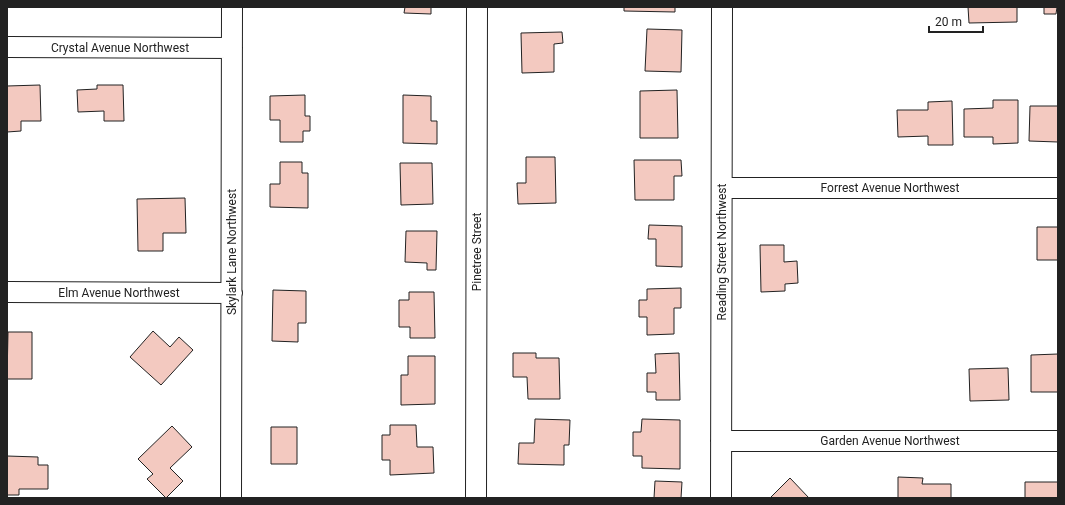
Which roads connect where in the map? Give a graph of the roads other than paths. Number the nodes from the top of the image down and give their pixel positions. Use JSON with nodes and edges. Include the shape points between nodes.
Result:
{"nodes":[{"id":1,"x":232,"y":7,"type":"edge"},
{"id":2,"x":477,"y":7,"type":"edge"},
{"id":3,"x":722,"y":7,"type":"edge"},
{"id":4,"x":7,"y":48,"type":"edge"},
{"id":5,"x":232,"y":48,"type":"junction"},
{"id":6,"x":722,"y":188,"type":"junction"},
{"id":7,"x":1058,"y":188,"type":"edge"},
{"id":8,"x":7,"y":292,"type":"edge"},
{"id":9,"x":232,"y":293,"type":"junction"},
{"id":10,"x":721,"y":440,"type":"junction"},
{"id":11,"x":1058,"y":441,"type":"edge"},
{"id":12,"x":231,"y":498,"type":"edge"},
{"id":13,"x":476,"y":498,"type":"edge"},
{"id":14,"x":721,"y":498,"type":"edge"}],
"edges":[{"from":1,"to":5,"type":"street","name":"Skylark Lane Northwest"},
{"from":2,"to":13,"type":"street","name":"Pinetree Street"},
{"from":3,"to":6,"type":"street","name":"Reading Street Northwest"},
{"from":4,"to":5,"type":"street","name":"Crystal Avenue Northwest"},
{"from":5,"to":9,"type":"street","name":"Skylark Lane Northwest"},
{"from":6,"to":7,"type":"street","name":"Forrest Avenue Northwest"},
{"from":6,"to":10,"type":"street","name":"Reading Street Northwest"},
{"from":8,"to":9,"type":"street","name":"Elm Avenue Northwest"},
{"from":9,"to":12,"type":"street","name":"Skylark Lane Northwest"},
{"from":10,"to":11,"type":"street","name":"Garden Avenue Northwest"},
{"from":10,"to":14,"type":"street","name":"Reading Street Northwest"}]}
